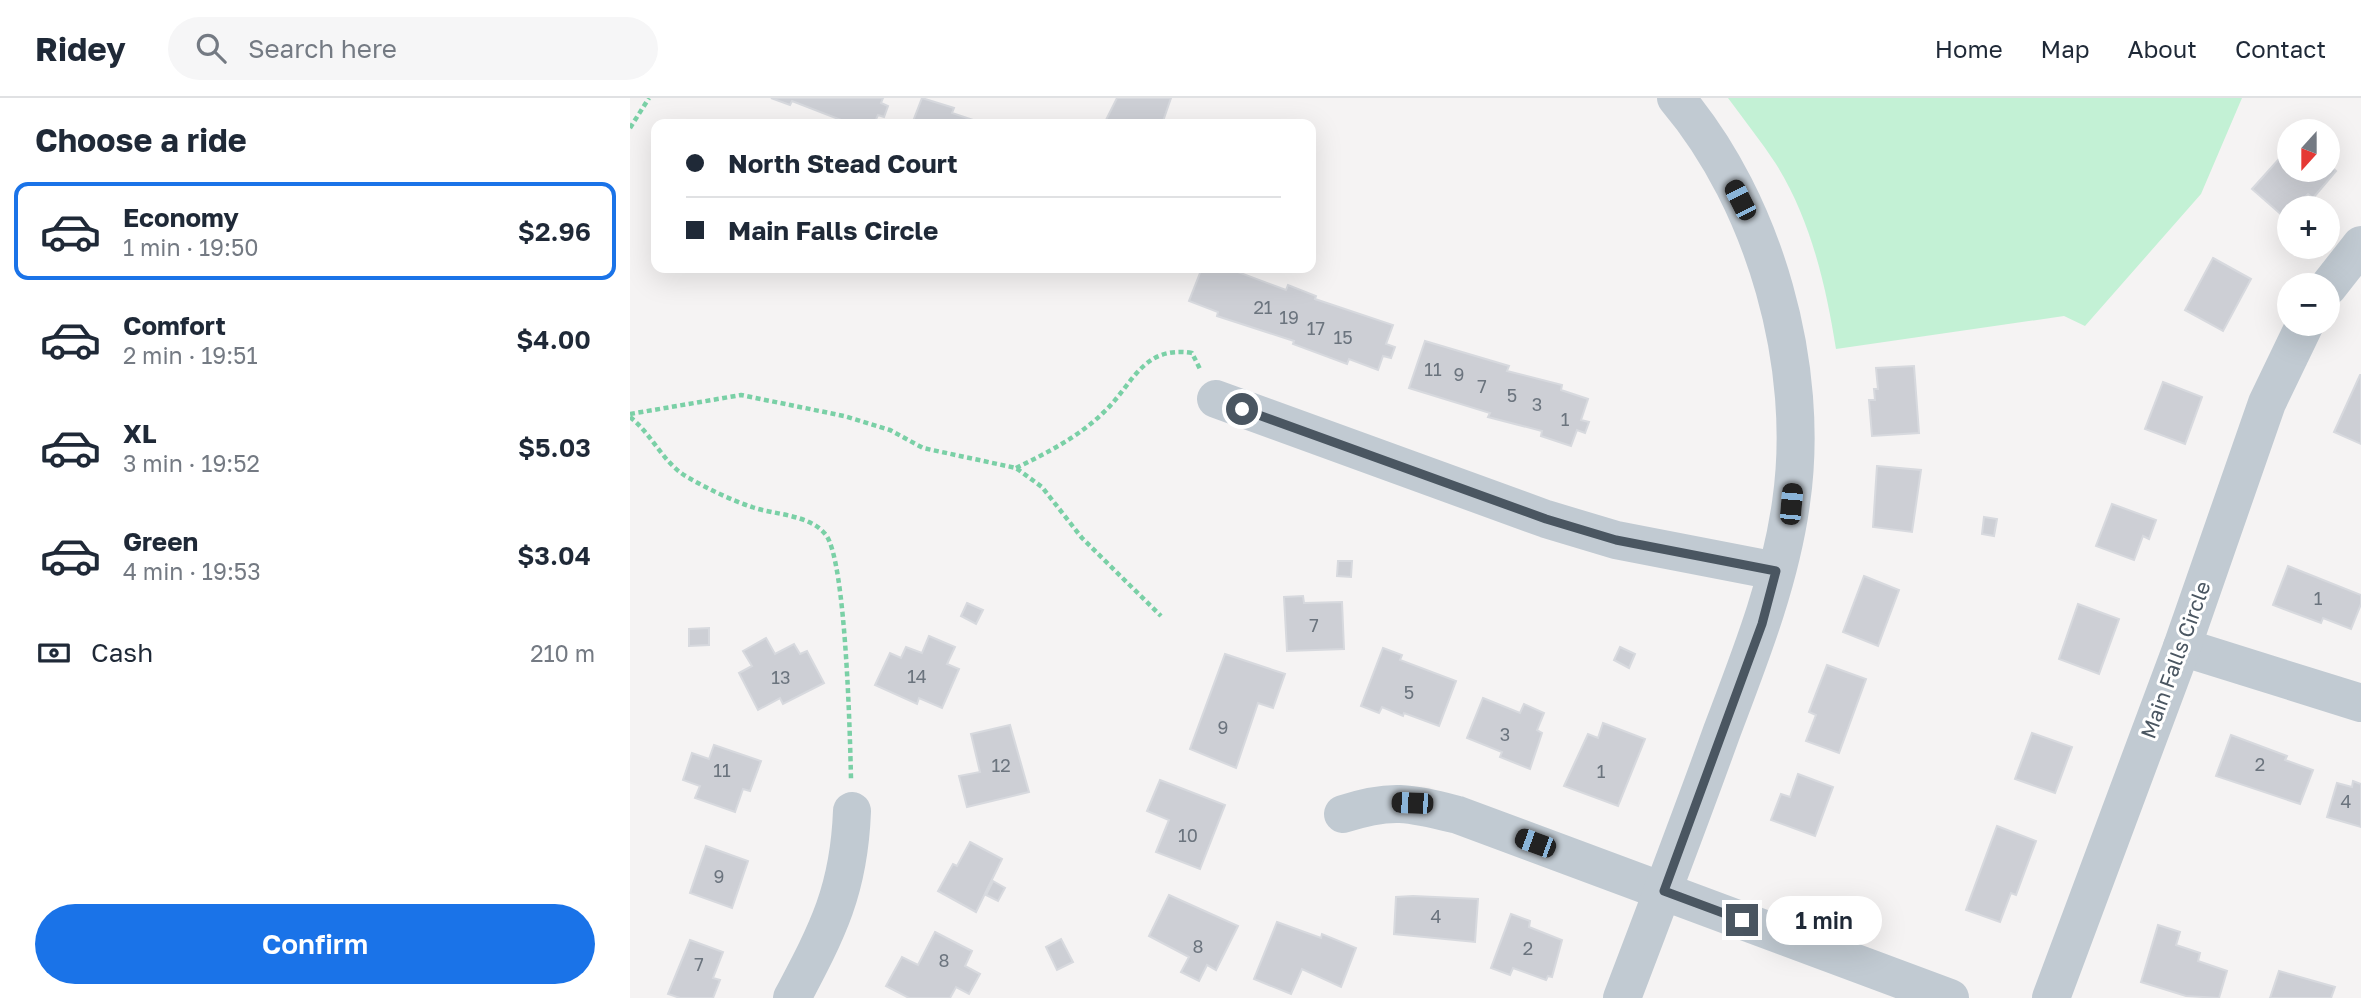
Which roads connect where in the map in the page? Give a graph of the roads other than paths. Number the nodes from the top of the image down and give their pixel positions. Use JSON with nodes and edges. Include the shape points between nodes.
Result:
{"nodes":[{"id":1,"x":1675,"y":98,"type":"edge"},
{"id":2,"x":2361,"y":245,"type":"edge"},
{"id":3,"x":2339,"y":273,"type":"edge"},
{"id":4,"x":2299,"y":336,"type":"edge"},
{"id":5,"x":1216,"y":399,"type":"road end"},
{"id":6,"x":1776,"y":571,"type":"junction"},
{"id":7,"x":2182,"y":647,"type":"junction"},
{"id":8,"x":2361,"y":703,"type":"edge"},
{"id":9,"x":852,"y":811,"type":"road end"},
{"id":10,"x":1343,"y":814,"type":"dead end"},
{"id":11,"x":1664,"y":891,"type":"junction"},
{"id":12,"x":792,"y":998,"type":"edge"},
{"id":13,"x":1622,"y":998,"type":"edge"},
{"id":14,"x":1950,"y":998,"type":"edge"},
{"id":15,"x":2051,"y":998,"type":"edge"}],
"edges":[{"from":1,"to":6,"type":"street","via":[[1720,162],[1749,219],[1779,297],[1796,438],[1791,504]]},
{"from":2,"to":3,"type":"street"},
{"from":4,"to":7,"type":"street","name":"Main Falls Circle","via":[[2267,403]]},
{"from":5,"to":6,"type":"street","via":[[1546,519],[1616,540]]},
{"from":6,"to":11,"type":"street","via":[[1762,624]]},
{"from":7,"to":8,"type":"street"},
{"from":7,"to":15,"type":"street","name":"Main Falls Circle"},
{"from":9,"to":12,"type":"street","via":[[850,855],[841,893]]},
{"from":10,"to":11,"type":"street","via":[[1378,802],[1412,803],[1458,815]]},
{"from":11,"to":13,"type":"street"},
{"from":11,"to":14,"type":"street"}]}
